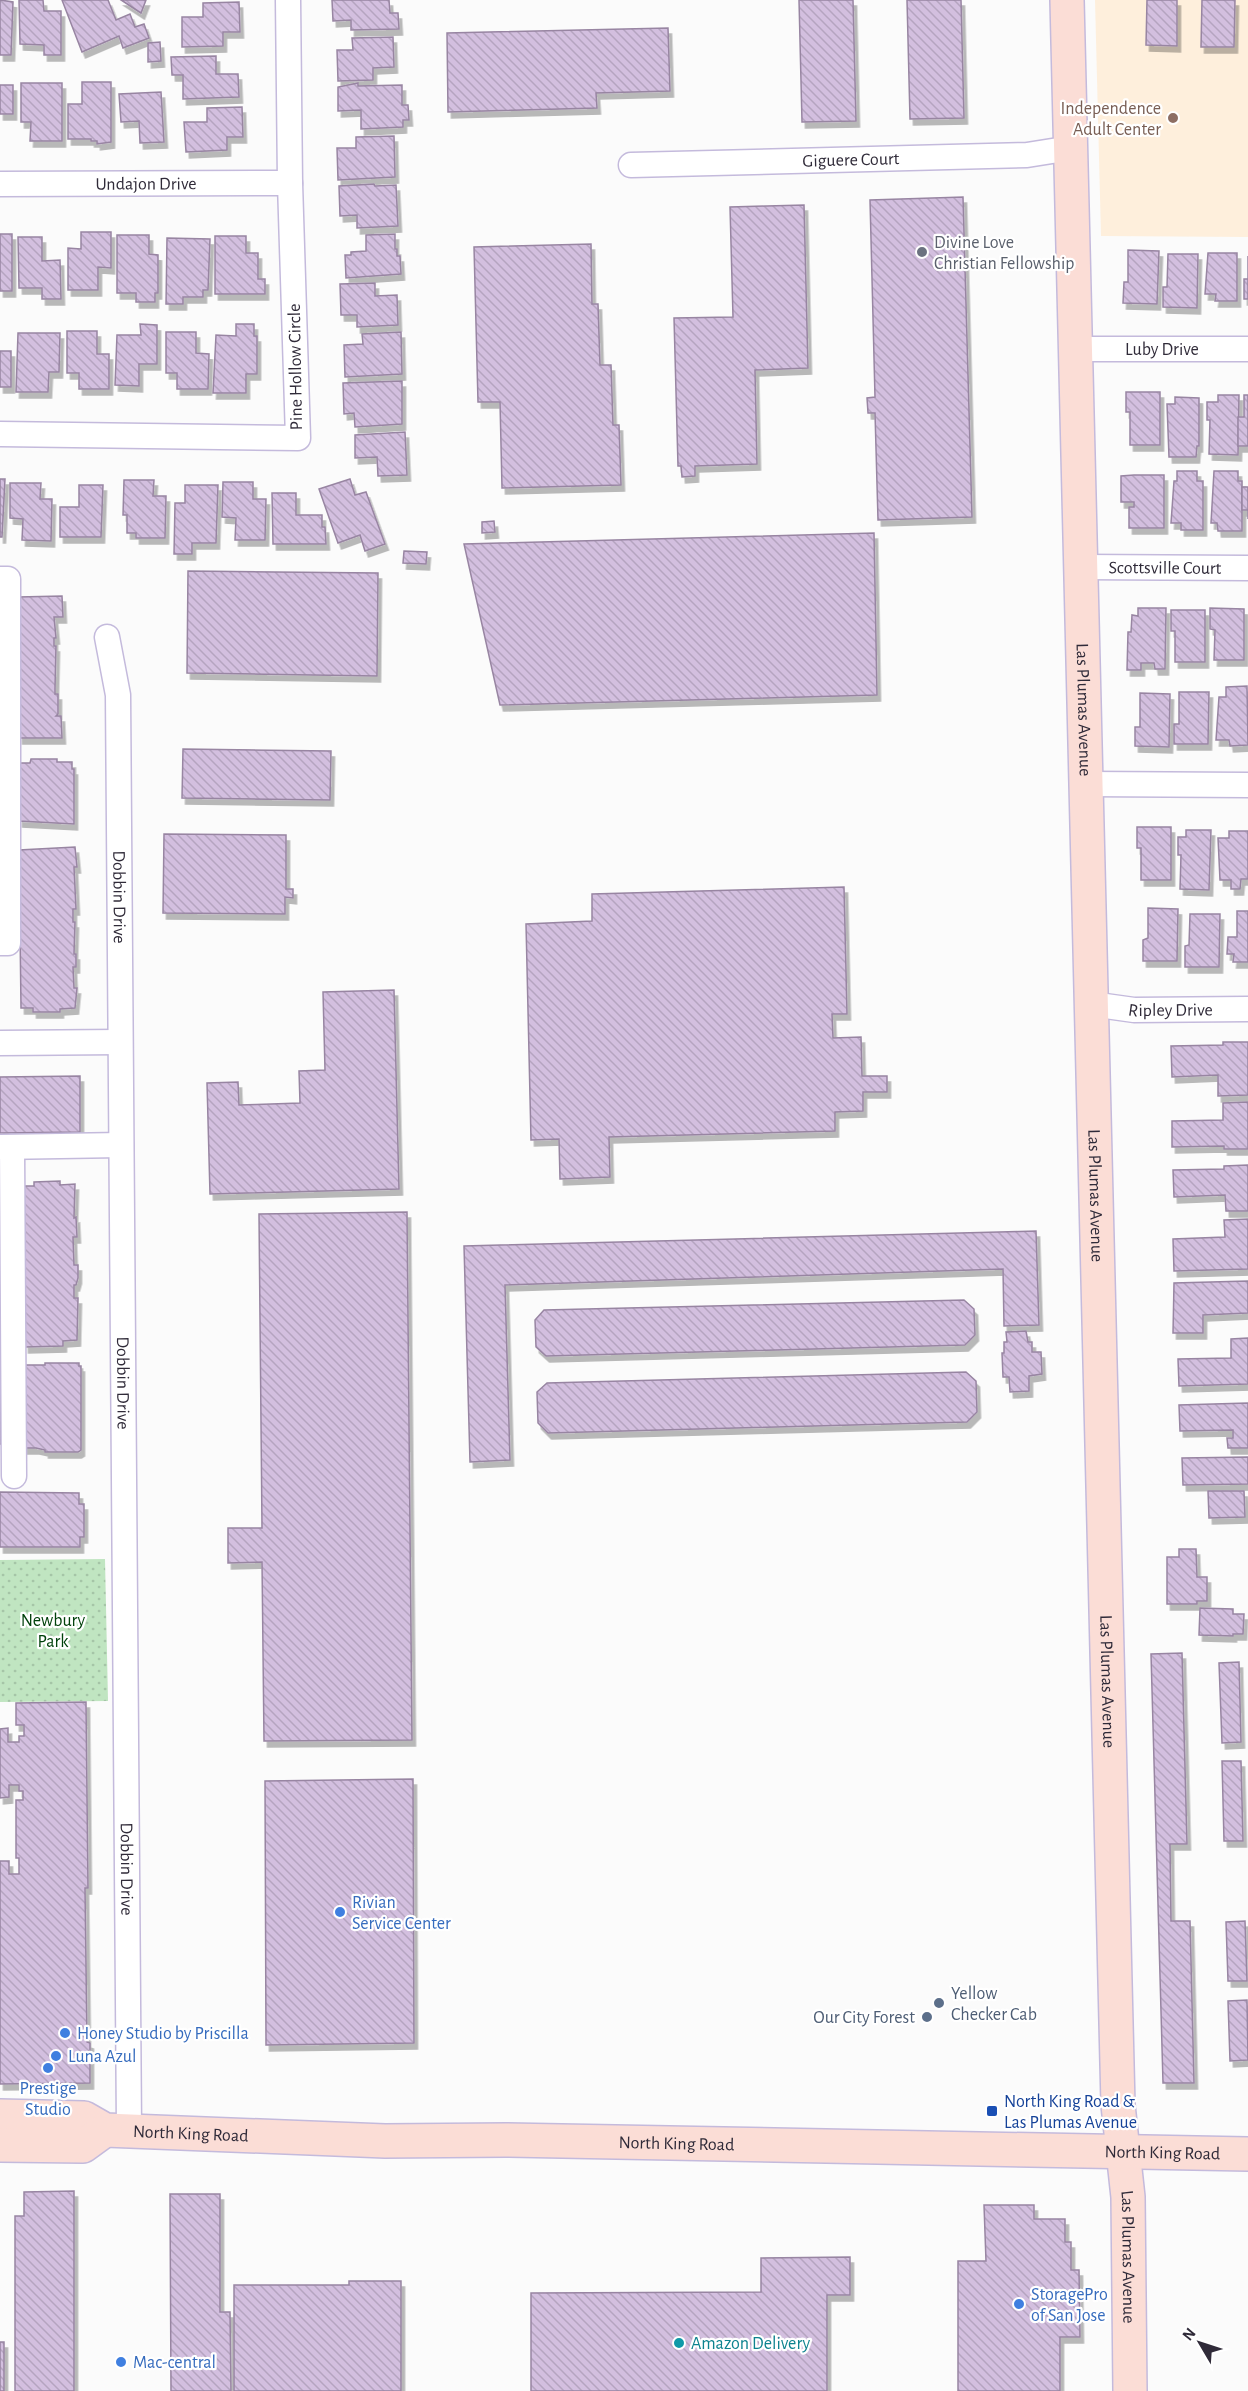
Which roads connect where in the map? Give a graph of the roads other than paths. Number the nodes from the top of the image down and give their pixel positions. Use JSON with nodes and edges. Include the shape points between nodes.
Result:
{"nodes":[{"id":1,"x":288,"y":0,"type":"edge"},
{"id":2,"x":1067,"y":0,"type":"edge"},
{"id":3,"x":1071,"y":148,"type":"junction"},
{"id":4,"x":631,"y":165,"type":"dead end"},
{"id":5,"x":290,"y":183,"type":"junction"},
{"id":6,"x":0,"y":184,"type":"edge"},
{"id":7,"x":1075,"y":349,"type":"junction"},
{"id":8,"x":1248,"y":349,"type":"edge"},
{"id":9,"x":0,"y":434,"type":"edge"},
{"id":10,"x":1080,"y":567,"type":"junction"},
{"id":11,"x":1248,"y":568,"type":"edge"},
{"id":12,"x":0,"y":579,"type":"edge"},
{"id":13,"x":107,"y":637,"type":"dead end"},
{"id":14,"x":1086,"y":784,"type":"junction"},
{"id":15,"x":1248,"y":785,"type":"edge"},
{"id":16,"x":0,"y":943,"type":"edge"},
{"id":17,"x":1091,"y":1004,"type":"junction"},
{"id":18,"x":1248,"y":1010,"type":"edge"},
{"id":19,"x":120,"y":1042,"type":"junction"},
{"id":20,"x":0,"y":1043,"type":"edge"},
{"id":21,"x":121,"y":1144,"type":"junction"},
{"id":22,"x":6,"y":1147,"type":"edge"},
{"id":23,"x":7,"y":1335,"type":"edge"},
{"id":24,"x":15,"y":1476,"type":"dead end"},
{"id":25,"x":0,"y":2116,"type":"edge"},
{"id":26,"x":117,"y":2130,"type":"junction"},
{"id":27,"x":0,"y":2145,"type":"edge"},
{"id":28,"x":1124,"y":2153,"type":"junction"},
{"id":29,"x":1248,"y":2154,"type":"edge"},
{"id":30,"x":1130,"y":2391,"type":"edge"}],
"edges":[{"from":1,"to":5,"type":"street","name":"Pine Hollow Circle"},
{"from":2,"to":3,"type":"street","name":"Las Plumas Avenue"},
{"from":3,"to":4,"type":"street","name":"Giguere Court","via":[[1027,155]]},
{"from":3,"to":7,"type":"street","name":"Las Plumas Avenue"},
{"from":5,"to":6,"type":"street","name":"Undajon Drive"},
{"from":5,"to":9,"type":"street","name":"Pine Hollow Circle","via":[[298,438]]},
{"from":7,"to":8,"type":"street","name":"Luby Drive"},
{"from":7,"to":10,"type":"street","name":"Las Plumas Avenue"},
{"from":10,"to":11,"type":"street","name":"Scottsville Court"},
{"from":10,"to":14,"type":"street","name":"Las Plumas Avenue"},
{"from":12,"to":16,"type":"street","via":[[8,579],[8,942]]},
{"from":13,"to":19,"type":"street","name":"Dobbin Drive","via":[[118,695]]},
{"from":14,"to":15,"type":"street"},
{"from":14,"to":17,"type":"street","name":"Las Plumas Avenue"},
{"from":17,"to":18,"type":"street","name":"Ripley Drive","via":[[1134,1010]]},
{"from":17,"to":28,"type":"street","name":"Las Plumas Avenue","via":[[1118,2105]]},
{"from":19,"to":20,"type":"street"},
{"from":19,"to":21,"type":"street","name":"Dobbin Drive"},
{"from":21,"to":22,"type":"street"},
{"from":21,"to":26,"type":"street","name":"Dobbin Drive"},
{"from":22,"to":23,"type":"street"},
{"from":23,"to":24,"type":"street"},
{"from":25,"to":26,"type":"street","name":"North King Road","via":[[84,2118]]},
{"from":26,"to":27,"type":"street","via":[[83,2145]]},
{"from":26,"to":28,"type":"street","name":"North King Road","via":[[385,2141]]},
{"from":28,"to":29,"type":"street","name":"North King Road"},
{"from":28,"to":30,"type":"street","name":"Las Plumas Avenue"}]}
